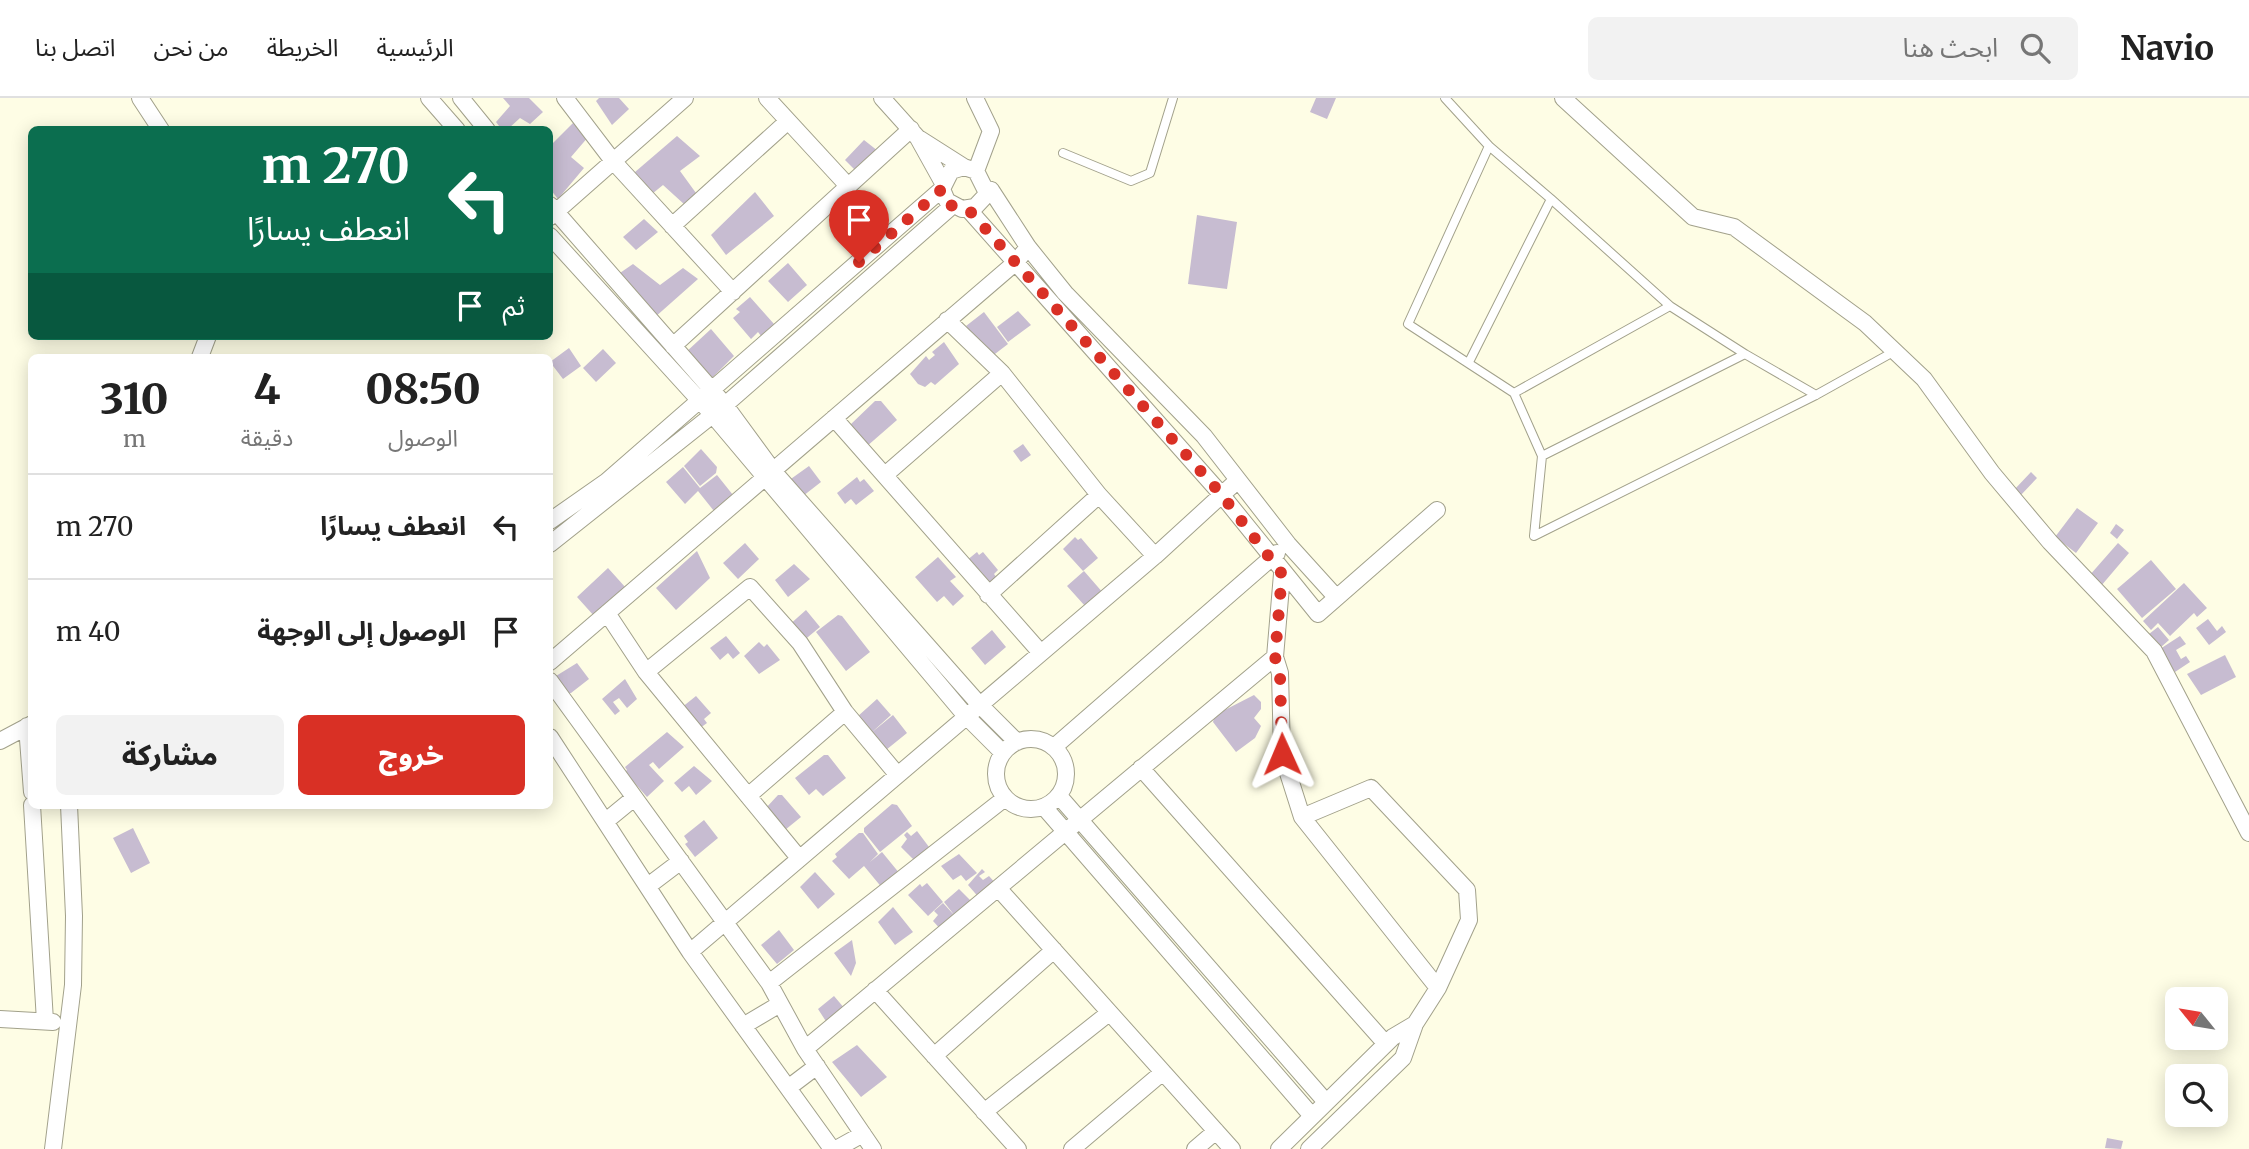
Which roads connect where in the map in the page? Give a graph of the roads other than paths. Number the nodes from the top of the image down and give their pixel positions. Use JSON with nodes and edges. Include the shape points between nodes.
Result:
{"nodes":[{"id":1,"x":140,"y":98,"type":"edge"},
{"id":2,"x":429,"y":98,"type":"edge"},
{"id":3,"x":461,"y":98,"type":"edge"},
{"id":4,"x":565,"y":98,"type":"edge"},
{"id":5,"x":685,"y":98,"type":"edge"},
{"id":6,"x":767,"y":98,"type":"edge"},
{"id":7,"x":882,"y":98,"type":"edge"},
{"id":8,"x":975,"y":98,"type":"edge"},
{"id":9,"x":1173,"y":98,"type":"edge"},
{"id":10,"x":1445,"y":98,"type":"edge"},
{"id":11,"x":1563,"y":98,"type":"edge"},
{"id":12,"x":788,"y":121,"type":"junction"},
{"id":13,"x":158,"y":126,"type":"edge"},
{"id":14,"x":454,"y":126,"type":"edge"},
{"id":15,"x":484,"y":126,"type":"edge"},
{"id":16,"x":914,"y":133,"type":"junction"},
{"id":17,"x":1489,"y":146,"type":"junction"},
{"id":18,"x":1063,"y":153,"type":"dead end"},
{"id":19,"x":613,"y":162,"type":"junction"},
{"id":20,"x":970,"y":169,"type":"junction"},
{"id":21,"x":943,"y":186,"type":"junction"},
{"id":22,"x":849,"y":187,"type":"junction"},
{"id":23,"x":991,"y":190,"type":"junction"},
{"id":24,"x":1551,"y":199,"type":"junction"},
{"id":25,"x":960,"y":207,"type":"junction"},
{"id":26,"x":553,"y":209,"type":"edge"},
{"id":27,"x":553,"y":213,"type":"edge"},
{"id":28,"x":672,"y":226,"type":"junction"},
{"id":29,"x":553,"y":239,"type":"edge"},
{"id":30,"x":1028,"y":247,"type":"junction"},
{"id":31,"x":1016,"y":262,"type":"junction"},
{"id":32,"x":733,"y":292,"type":"junction"},
{"id":33,"x":1670,"y":306,"type":"junction"},
{"id":34,"x":947,"y":320,"type":"junction"},
{"id":35,"x":673,"y":346,"type":"junction"},
{"id":36,"x":1895,"y":351,"type":"junction"},
{"id":37,"x":1745,"y":354,"type":"junction"},
{"id":38,"x":1469,"y":362,"type":"junction"},
{"id":39,"x":1002,"y":373,"type":"junction"},
{"id":40,"x":1514,"y":393,"type":"junction"},
{"id":41,"x":706,"y":395,"type":"junction"},
{"id":42,"x":1816,"y":395,"type":"junction"},
{"id":43,"x":718,"y":410,"type":"junction"},
{"id":44,"x":834,"y":418,"type":"junction"},
{"id":45,"x":1542,"y":456,"type":"junction"},
{"id":46,"x":885,"y":475,"type":"junction"},
{"id":47,"x":769,"y":476,"type":"junction"},
{"id":48,"x":1238,"y":480,"type":"junction"},
{"id":49,"x":1221,"y":494,"type":"junction"},
{"id":50,"x":1099,"y":495,"type":"junction"},
{"id":51,"x":1437,"y":510,"type":"dead end"},
{"id":52,"x":553,"y":519,"type":"edge"},
{"id":53,"x":553,"y":542,"type":"edge"},
{"id":54,"x":1288,"y":544,"type":"junction"},
{"id":55,"x":1155,"y":556,"type":"junction"},
{"id":56,"x":1270,"y":558,"type":"junction"},
{"id":57,"x":1282,"y":574,"type":"junction"},
{"id":58,"x":988,"y":595,"type":"junction"},
{"id":59,"x":1336,"y":597,"type":"junction"},
{"id":60,"x":607,"y":613,"type":"junction"},
{"id":61,"x":1041,"y":653,"type":"junction"},
{"id":62,"x":1275,"y":657,"type":"junction"},
{"id":63,"x":553,"y":659,"type":"edge"},
{"id":64,"x":646,"y":672,"type":"junction"},
{"id":65,"x":553,"y":685,"type":"edge"},
{"id":66,"x":979,"y":704,"type":"junction"},
{"id":67,"x":845,"y":712,"type":"junction"},
{"id":68,"x":965,"y":715,"type":"junction"},
{"id":69,"x":28,"y":726,"type":"edge"},
{"id":70,"x":589,"y":739,"type":"junction"},
{"id":71,"x":0,"y":741,"type":"edge"},
{"id":72,"x":553,"y":742,"type":"edge"},
{"id":73,"x":1017,"y":742,"type":"junction"},
{"id":74,"x":1054,"y":747,"type":"junction"},
{"id":75,"x":1003,"y":753,"type":"junction"},
{"id":76,"x":564,"y":758,"type":"junction"},
{"id":77,"x":1141,"y":768,"type":"junction"},
{"id":78,"x":896,"y":773,"type":"junction"},
{"id":79,"x":748,"y":796,"type":"junction"},
{"id":80,"x":1059,"y":796,"type":"junction"},
{"id":81,"x":634,"y":798,"type":"junction"},
{"id":82,"x":1005,"y":798,"type":"junction"},
{"id":83,"x":1044,"y":807,"type":"junction"},
{"id":84,"x":32,"y":809,"type":"edge"},
{"id":85,"x":69,"y":809,"type":"edge"},
{"id":86,"x":1303,"y":817,"type":"junction"},
{"id":87,"x":1080,"y":820,"type":"junction"},
{"id":88,"x":606,"y":821,"type":"junction"},
{"id":89,"x":1066,"y":831,"type":"junction"},
{"id":90,"x":2249,"y":833,"type":"edge"},
{"id":91,"x":799,"y":858,"type":"junction"},
{"id":92,"x":681,"y":861,"type":"junction"},
{"id":93,"x":648,"y":886,"type":"junction"},
{"id":94,"x":998,"y":888,"type":"junction"},
{"id":95,"x":725,"y":922,"type":"junction"},
{"id":96,"x":1054,"y":950,"type":"junction"},
{"id":97,"x":690,"y":952,"type":"junction"},
{"id":98,"x":769,"y":984,"type":"junction"},
{"id":99,"x":1438,"y":988,"type":"junction"},
{"id":100,"x":875,"y":990,"type":"junction"},
{"id":101,"x":780,"y":1004,"type":"junction"},
{"id":102,"x":1110,"y":1013,"type":"junction"},
{"id":103,"x":0,"y":1019,"type":"edge"},
{"id":104,"x":46,"y":1021,"type":"junction"},
{"id":105,"x":70,"y":1022,"type":"junction"},
{"id":106,"x":1415,"y":1024,"type":"junction"},
{"id":107,"x":743,"y":1026,"type":"junction"},
{"id":108,"x":1386,"y":1044,"type":"junction"},
{"id":109,"x":805,"y":1049,"type":"junction"},
{"id":110,"x":934,"y":1056,"type":"junction"},
{"id":111,"x":817,"y":1066,"type":"junction"},
{"id":112,"x":1163,"y":1072,"type":"junction"},
{"id":113,"x":788,"y":1088,"type":"junction"},
{"id":114,"x":1326,"y":1102,"type":"junction"},
{"id":115,"x":984,"y":1112,"type":"junction"},
{"id":116,"x":1312,"y":1116,"type":"junction"},
{"id":117,"x":1216,"y":1131,"type":"junction"},
{"id":118,"x":863,"y":1134,"type":"junction"},
{"id":119,"x":53,"y":1149,"type":"edge"},
{"id":120,"x":834,"y":1149,"type":"edge"},
{"id":121,"x":873,"y":1149,"type":"edge"},
{"id":122,"x":1018,"y":1149,"type":"edge"},
{"id":123,"x":1072,"y":1149,"type":"edge"},
{"id":124,"x":1195,"y":1149,"type":"edge"},
{"id":125,"x":1232,"y":1149,"type":"edge"},
{"id":126,"x":1279,"y":1149,"type":"edge"},
{"id":127,"x":1309,"y":1149,"type":"edge"}],
"edges":[{"from":1,"to":13,"type":"street"},
{"from":2,"to":14,"type":"street"},
{"from":3,"to":15,"type":"street"},
{"from":4,"to":19,"type":"street"},
{"from":5,"to":19,"type":"street"},
{"from":6,"to":12,"type":"street"},
{"from":7,"to":16,"type":"street"},
{"from":8,"to":20,"type":"street","via":[[991,131]]},
{"from":9,"to":18,"type":"lane","via":[[1150,173],[1131,181]]},
{"from":10,"to":17,"type":"lane"},
{"from":11,"to":36,"type":"street","via":[[1693,217],[1734,227]]},
{"from":12,"to":22,"type":"street"},
{"from":12,"to":28,"type":"street"},
{"from":16,"to":20,"type":"street"},
{"from":16,"to":21,"type":"street"},
{"from":16,"to":22,"type":"street"},
{"from":17,"to":24,"type":"lane"},
{"from":17,"to":38,"type":"lane","via":[[1408,324]]},
{"from":19,"to":26,"type":"street"},
{"from":19,"to":28,"type":"street"},
{"from":20,"to":21,"type":"street","via":[[951,172]]},
{"from":20,"to":23,"type":"street","via":[[985,189]]},
{"from":21,"to":25,"type":"street"},
{"from":21,"to":41,"type":"street"},
{"from":22,"to":32,"type":"street"},
{"from":23,"to":25,"type":"street"},
{"from":23,"to":30,"type":"street"},
{"from":24,"to":33,"type":"lane"},
{"from":24,"to":38,"type":"lane"},
{"from":25,"to":31,"type":"street"},
{"from":25,"to":43,"type":"street"},
{"from":27,"to":35,"type":"street"},
{"from":28,"to":32,"type":"street"},
{"from":29,"to":41,"type":"street"},
{"from":30,"to":31,"type":"street"},
{"from":30,"to":48,"type":"street","via":[[1065,293],[1204,436]]},
{"from":31,"to":34,"type":"street"},
{"from":31,"to":49,"type":"street"},
{"from":32,"to":35,"type":"street"},
{"from":33,"to":37,"type":"lane"},
{"from":33,"to":40,"type":"lane"},
{"from":34,"to":39,"type":"street"},
{"from":34,"to":44,"type":"street"},
{"from":35,"to":41,"type":"street"},
{"from":36,"to":42,"type":"lane"},
{"from":36,"to":90,"type":"street","via":[[1924,379],[1992,473],[2050,542],[2154,651]]},
{"from":37,"to":42,"type":"lane"},
{"from":37,"to":45,"type":"lane"},
{"from":38,"to":40,"type":"lane"},
{"from":39,"to":46,"type":"street"},
{"from":39,"to":50,"type":"street"},
{"from":40,"to":45,"type":"lane"},
{"from":41,"to":43,"type":"street"},
{"from":41,"to":52,"type":"street","via":[[607,481]]},
{"from":42,"to":45,"type":"lane","via":[[1534,536]]},
{"from":43,"to":47,"type":"street"},
{"from":43,"to":53,"type":"street"},
{"from":44,"to":46,"type":"street"},
{"from":44,"to":47,"type":"street"},
{"from":46,"to":58,"type":"street"},
{"from":47,"to":60,"type":"street"},
{"from":47,"to":66,"type":"street"},
{"from":47,"to":68,"type":"street"},
{"from":48,"to":49,"type":"street"},
{"from":48,"to":54,"type":"street"},
{"from":49,"to":55,"type":"street"},
{"from":49,"to":56,"type":"street"},
{"from":50,"to":55,"type":"street"},
{"from":50,"to":58,"type":"street"},
{"from":51,"to":59,"type":"street"},
{"from":54,"to":56,"type":"street"},
{"from":54,"to":59,"type":"street"},
{"from":55,"to":61,"type":"street"},
{"from":56,"to":57,"type":"street"},
{"from":56,"to":74,"type":"street"},
{"from":57,"to":59,"type":"street","via":[[1318,614]]},
{"from":57,"to":62,"type":"street"},
{"from":58,"to":61,"type":"street"},
{"from":60,"to":63,"type":"street"},
{"from":60,"to":64,"type":"street"},
{"from":61,"to":66,"type":"street"},
{"from":62,"to":77,"type":"street"},
{"from":62,"to":86,"type":"street","via":[[1280,673],[1282,754]]},
{"from":64,"to":67,"type":"street","via":[[750,587],[800,643]]},
{"from":64,"to":79,"type":"street"},
{"from":65,"to":70,"type":"street"},
{"from":66,"to":68,"type":"street"},
{"from":66,"to":73,"type":"street"},
{"from":67,"to":78,"type":"street"},
{"from":67,"to":79,"type":"street"},
{"from":68,"to":75,"type":"street"},
{"from":68,"to":78,"type":"street"},
{"from":69,"to":71,"type":"street"},
{"from":70,"to":76,"type":"street"},
{"from":70,"to":81,"type":"street"},
{"from":72,"to":76,"type":"street"},
{"from":73,"to":74,"type":"street","via":[[1034,739]]},
{"from":73,"to":75,"type":"street"},
{"from":74,"to":80,"type":"street","via":[[1066,775]]},
{"from":75,"to":82,"type":"street","via":[[996,776]]},
{"from":76,"to":88,"type":"street"},
{"from":77,"to":87,"type":"street"},
{"from":77,"to":108,"type":"street"},
{"from":78,"to":91,"type":"street"},
{"from":79,"to":91,"type":"street"},
{"from":80,"to":83,"type":"street"},
{"from":80,"to":87,"type":"street"},
{"from":81,"to":88,"type":"street"},
{"from":81,"to":92,"type":"street"},
{"from":82,"to":83,"type":"street","via":[[1030,810]]},
{"from":82,"to":98,"type":"street"},
{"from":83,"to":89,"type":"street"},
{"from":84,"to":104,"type":"street"},
{"from":85,"to":105,"type":"street","via":[[74,949]]},
{"from":86,"to":99,"type":"street"},
{"from":86,"to":99,"type":"street","via":[[1371,788],[1467,890],[1469,920]]},
{"from":87,"to":89,"type":"street"},
{"from":87,"to":114,"type":"street"},
{"from":88,"to":93,"type":"street"},
{"from":89,"to":94,"type":"street"},
{"from":89,"to":116,"type":"street"},
{"from":91,"to":95,"type":"street"},
{"from":92,"to":93,"type":"street"},
{"from":92,"to":95,"type":"street"},
{"from":93,"to":97,"type":"street"},
{"from":94,"to":96,"type":"street"},
{"from":94,"to":100,"type":"street"},
{"from":95,"to":97,"type":"street"},
{"from":95,"to":98,"type":"street"},
{"from":96,"to":102,"type":"street"},
{"from":96,"to":110,"type":"street"},
{"from":97,"to":107,"type":"street"},
{"from":98,"to":101,"type":"street"},
{"from":99,"to":106,"type":"street"},
{"from":100,"to":109,"type":"street"},
{"from":100,"to":110,"type":"street"},
{"from":101,"to":107,"type":"street"},
{"from":101,"to":109,"type":"street"},
{"from":102,"to":112,"type":"street"},
{"from":102,"to":115,"type":"street"},
{"from":103,"to":104,"type":"street"},
{"from":104,"to":105,"type":"street"},
{"from":105,"to":119,"type":"street"},
{"from":106,"to":108,"type":"street"},
{"from":106,"to":127,"type":"street","via":[[1403,1058]]},
{"from":107,"to":113,"type":"street"},
{"from":108,"to":114,"type":"street"},
{"from":109,"to":111,"type":"street"},
{"from":110,"to":115,"type":"street"},
{"from":111,"to":113,"type":"street"},
{"from":111,"to":118,"type":"street"},
{"from":112,"to":117,"type":"street"},
{"from":112,"to":123,"type":"street"},
{"from":113,"to":120,"type":"street"},
{"from":114,"to":116,"type":"street"},
{"from":115,"to":122,"type":"street"},
{"from":116,"to":126,"type":"street"},
{"from":117,"to":124,"type":"street"},
{"from":117,"to":125,"type":"street"},
{"from":118,"to":120,"type":"street"},
{"from":118,"to":121,"type":"street"}]}
